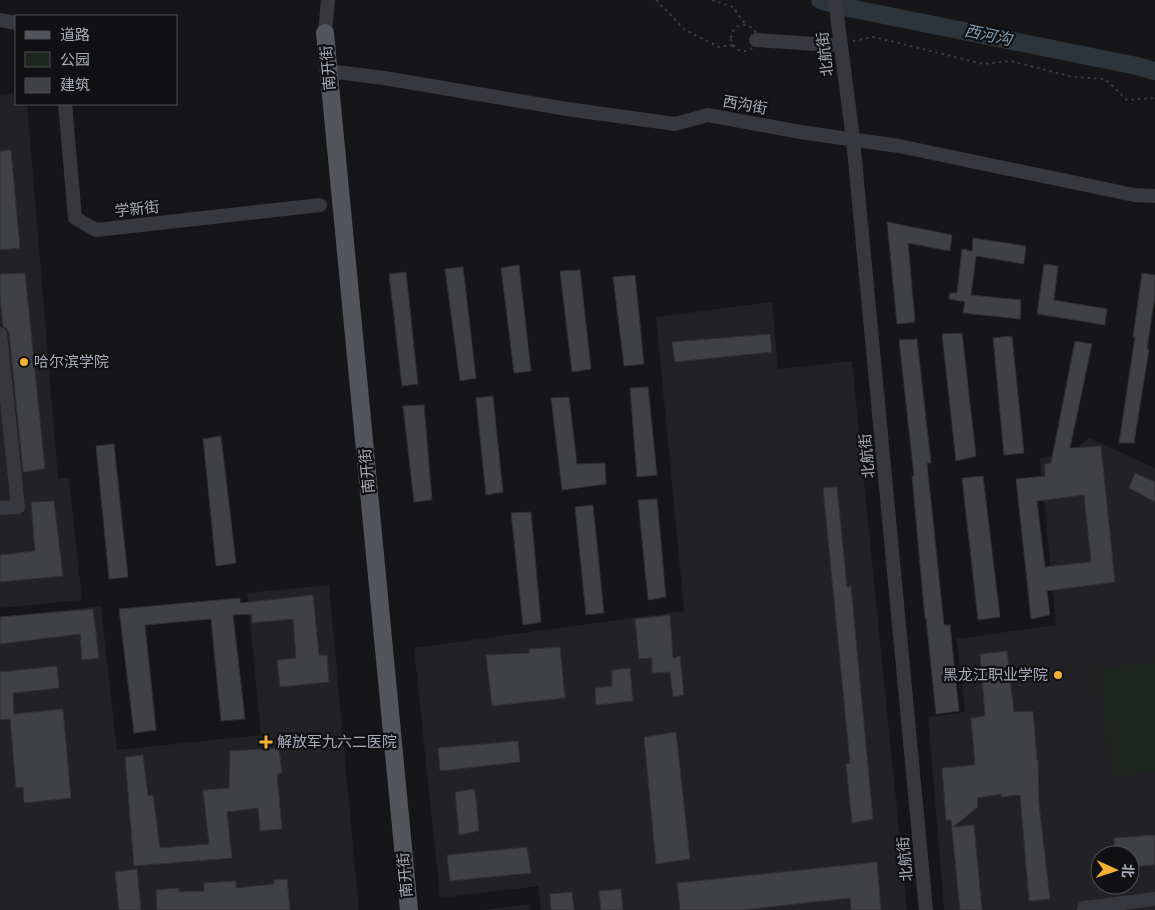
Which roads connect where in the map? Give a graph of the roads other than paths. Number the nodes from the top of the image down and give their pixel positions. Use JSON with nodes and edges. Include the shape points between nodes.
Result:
{"nodes":[{"id":1,"x":328,"y":0,"type":"edge"},
{"id":2,"x":835,"y":0,"type":"edge"},
{"id":3,"x":0,"y":20,"type":"edge"},
{"id":4,"x":15,"y":23,"type":"edge"},
{"id":5,"x":325,"y":33,"type":"joint"},
{"id":6,"x":756,"y":40,"type":"dead end"},
{"id":7,"x":831,"y":45,"type":"road end"},
{"id":8,"x":328,"y":71,"type":"junction"},
{"id":9,"x":65,"y":105,"type":"edge"},
{"id":10,"x":853,"y":139,"type":"junction"},
{"id":11,"x":1155,"y":196,"type":"edge"},
{"id":12,"x":320,"y":205,"type":"dead end"},
{"id":13,"x":0,"y":334,"type":"edge"},
{"id":14,"x":0,"y":508,"type":"edge"},
{"id":15,"x":1155,"y":899,"type":"edge"},
{"id":16,"x":409,"y":910,"type":"edge"},
{"id":17,"x":926,"y":910,"type":"edge"},
{"id":18,"x":1084,"y":910,"type":"edge"}],
"edges":[{"from":1,"to":5,"type":"street"},
{"from":2,"to":10,"type":"street","name":"北航街"},
{"from":3,"to":4,"type":"street"},
{"from":5,"to":8,"type":"main road","name":"南开街"},
{"from":6,"to":7,"type":"street"},
{"from":8,"to":10,"type":"street","name":"西沟街","via":[[675,124],[708,115]]},
{"from":8,"to":16,"type":"main road","name":"南开街"},
{"from":9,"to":12,"type":"street","name":"学新街","via":[[75,218],[96,230]]},
{"from":10,"to":11,"type":"street","name":"西沟街","via":[[1134,195]]},
{"from":10,"to":17,"type":"street","name":"北航街"},
{"from":13,"to":14,"type":"street","via":[[18,507]]},
{"from":15,"to":18,"type":"street"}]}
